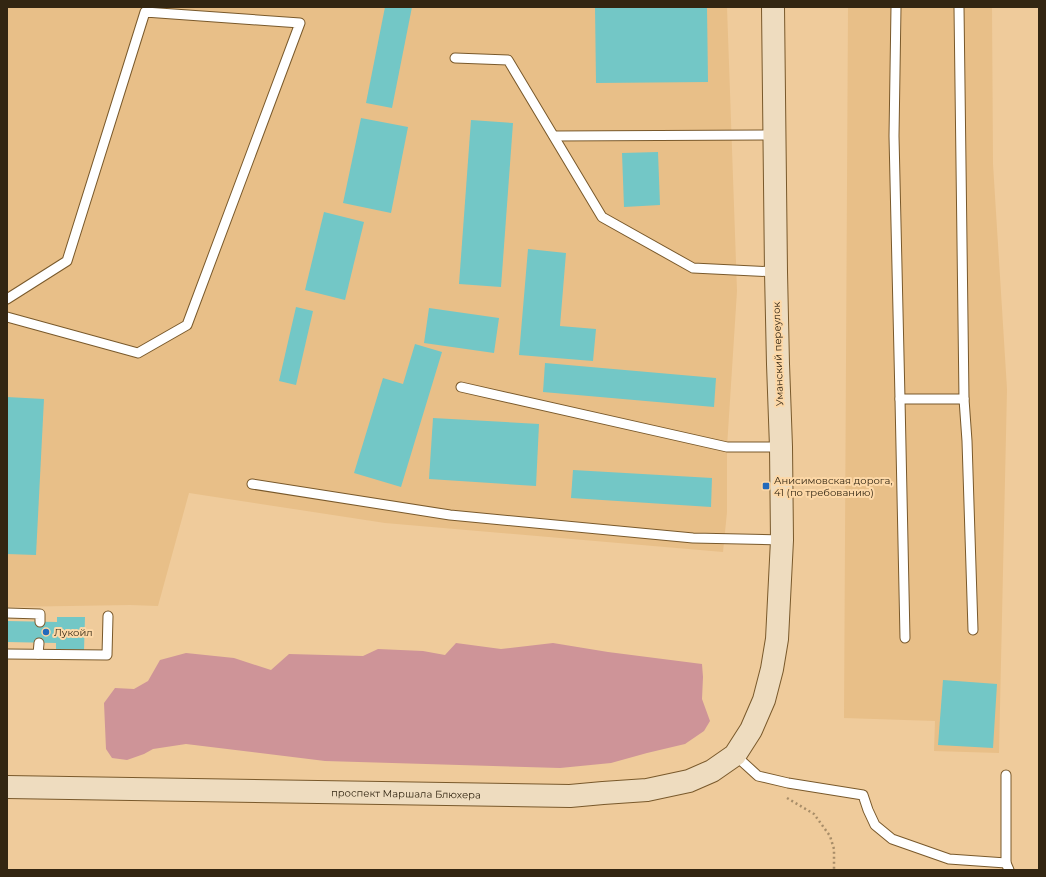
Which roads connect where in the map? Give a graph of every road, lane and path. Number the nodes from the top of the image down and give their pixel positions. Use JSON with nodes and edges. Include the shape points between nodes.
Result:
{"nodes":[{"id":1,"x":773,"y":7,"type":"edge"},
{"id":2,"x":896,"y":7,"type":"edge"},
{"id":3,"x":959,"y":7,"type":"edge"},
{"id":4,"x":456,"y":58,"type":"dead end"},
{"id":5,"x":774,"y":135,"type":"junction"},
{"id":6,"x":554,"y":136,"type":"junction"},
{"id":7,"x":776,"y":272,"type":"junction"},
{"id":8,"x":7,"y":299,"type":"edge"},
{"id":9,"x":7,"y":317,"type":"edge"},
{"id":10,"x":461,"y":387,"type":"dead end"},
{"id":11,"x":900,"y":398,"type":"junction"},
{"id":12,"x":964,"y":399,"type":"junction"},
{"id":13,"x":781,"y":447,"type":"junction"},
{"id":14,"x":252,"y":484,"type":"dead end"},
{"id":15,"x":782,"y":540,"type":"junction"},
{"id":16,"x":7,"y":613,"type":"edge"},
{"id":17,"x":108,"y":616,"type":"dead end"},
{"id":18,"x":40,"y":622,"type":"dead end"},
{"id":19,"x":973,"y":630,"type":"dead end"},
{"id":20,"x":905,"y":638,"type":"dead end"},
{"id":21,"x":39,"y":643,"type":"dead end"},
{"id":22,"x":7,"y":654,"type":"edge"},
{"id":23,"x":38,"y":654,"type":"junction"},
{"id":24,"x":764,"y":700,"type":"joint"},
{"id":25,"x":735,"y":755,"type":"junction"},
{"id":26,"x":1006,"y":775,"type":"dead end"},
{"id":27,"x":7,"y":787,"type":"edge"},
{"id":28,"x":782,"y":795,"type":"dead end"},
{"id":29,"x":1008,"y":867,"type":"edge"},
{"id":30,"x":834,"y":870,"type":"edge"}],
"edges":[{"from":1,"to":5,"type":"street","name":"Уманский переулок"},
{"from":2,"to":11,"type":"lane","via":[[894,136]]},
{"from":3,"to":12,"type":"lane"},
{"from":4,"to":6,"type":"lane","via":[[508,60]]},
{"from":5,"to":6,"type":"lane"},
{"from":5,"to":7,"type":"street","name":"Уманский переулок"},
{"from":6,"to":7,"type":"lane","via":[[602,217],[693,268]]},
{"from":7,"to":13,"type":"street","name":"Уманский переулок"},
{"from":8,"to":9,"type":"lane","via":[[67,261],[145,12],[300,23],[187,325],[138,353]]},
{"from":10,"to":13,"type":"lane","via":[[727,447]]},
{"from":11,"to":12,"type":"lane"},
{"from":11,"to":20,"type":"lane"},
{"from":12,"to":19,"type":"lane"},
{"from":13,"to":15,"type":"street","name":"Уманский переулок"},
{"from":14,"to":15,"type":"lane","via":[[450,515],[693,538]]},
{"from":15,"to":24,"type":"street","name":"Уманский переулок","via":[[777,639]]},
{"from":16,"to":18,"type":"lane","via":[[40,614]]},
{"from":17,"to":23,"type":"lane","via":[[107,655]]},
{"from":21,"to":23,"type":"lane"},
{"from":22,"to":23,"type":"lane"},
{"from":24,"to":25,"type":"street","name":"проспект Маршала Блюхера"},
{"from":25,"to":27,"type":"street","name":"проспект Маршала Блюхера","via":[[712,771],[689,781],[647,790],[570,796]]},
{"from":25,"to":29,"type":"lane","via":[[758,776],[862,794],[875,825],[892,839],[949,859]]},
{"from":26,"to":29,"type":"lane"},
{"from":28,"to":30,"type":"path","via":[[814,814],[830,836],[834,849]]}]}
